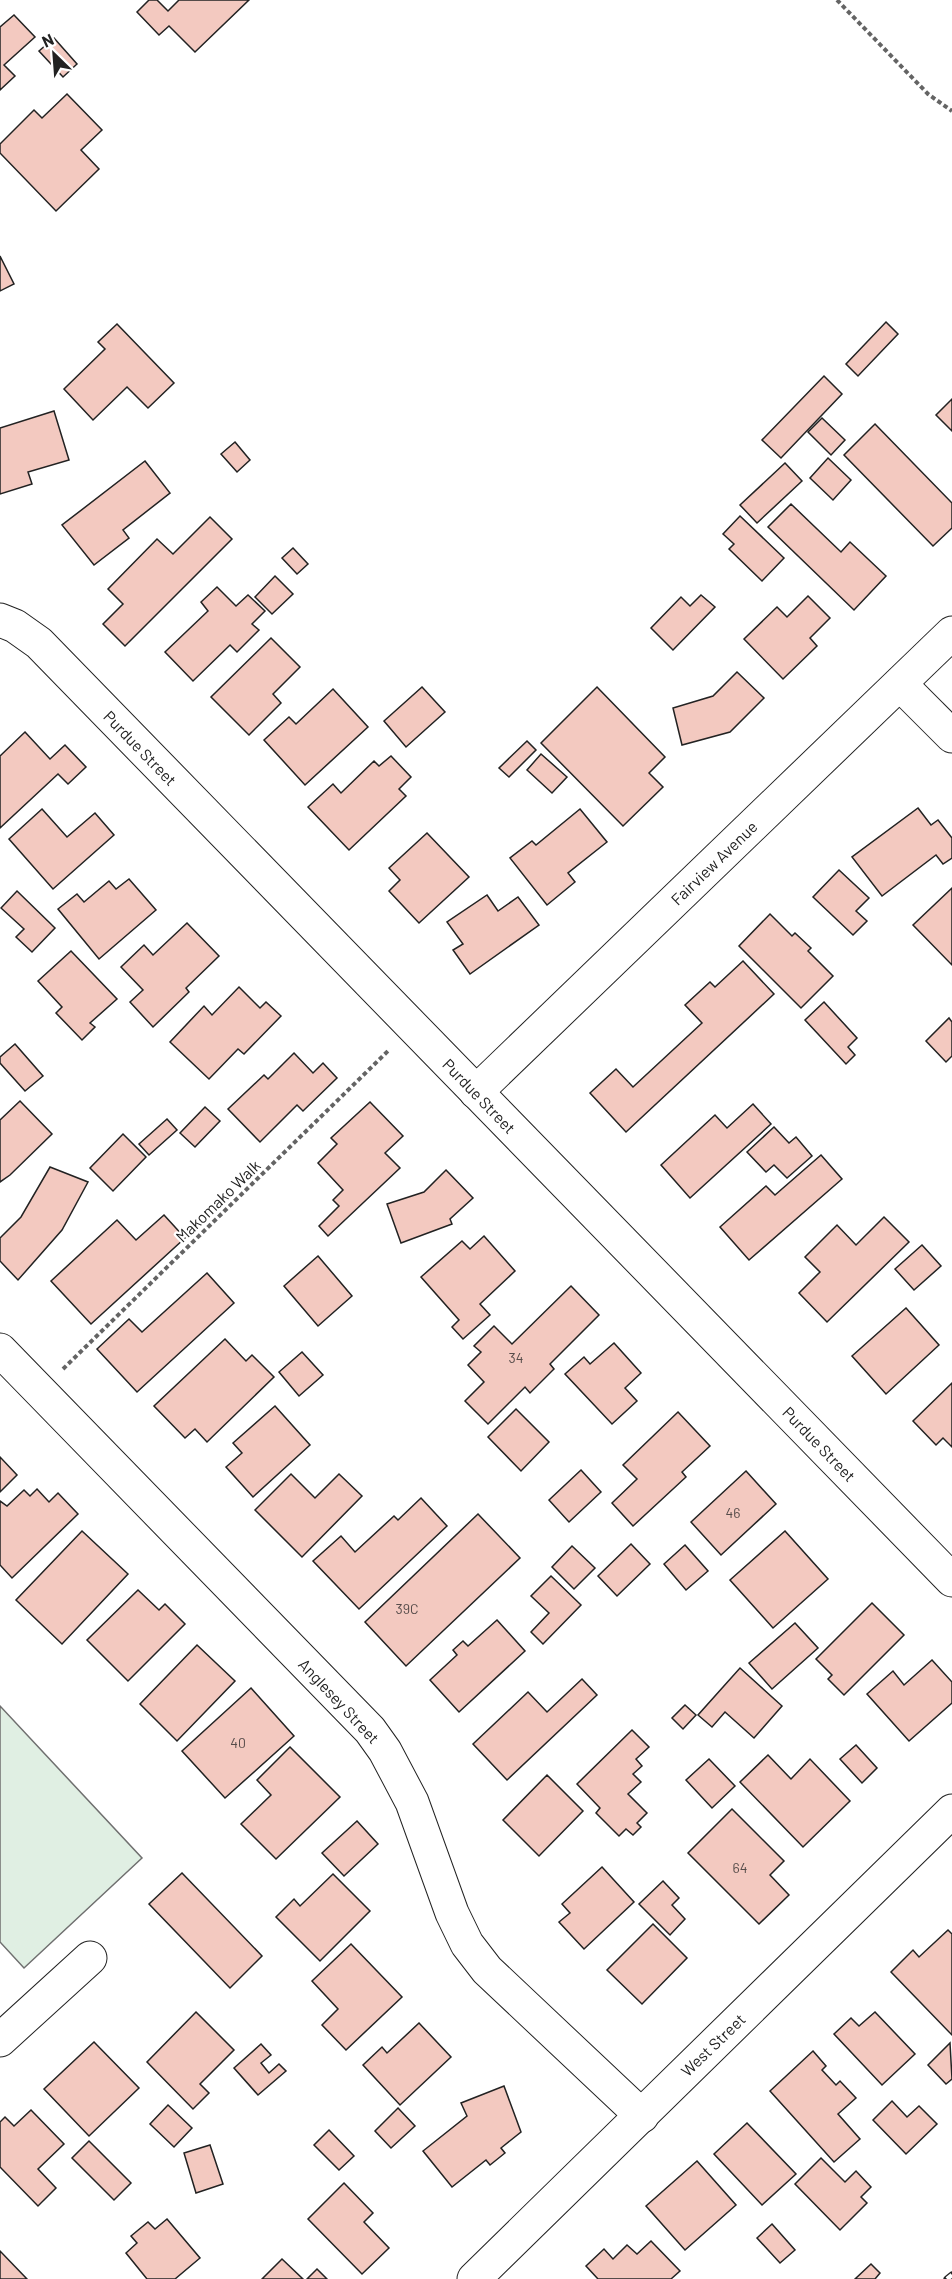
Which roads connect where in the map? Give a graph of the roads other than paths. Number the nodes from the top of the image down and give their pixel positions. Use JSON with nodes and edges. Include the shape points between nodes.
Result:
{"nodes":[{"id":1,"x":0,"y":620,"type":"edge"},
{"id":2,"x":952,"y":633,"type":"edge"},
{"id":3,"x":900,"y":684,"type":"junction"},
{"id":4,"x":952,"y":736,"type":"edge"},
{"id":5,"x":476,"y":1092,"type":"junction"},
{"id":6,"x":0,"y":1350,"type":"edge"},
{"id":7,"x":952,"y":1581,"type":"edge"},
{"id":8,"x":952,"y":1811,"type":"edge"},
{"id":9,"x":90,"y":1958,"type":"dead end"},
{"id":10,"x":0,"y":2040,"type":"edge"},
{"id":11,"x":642,"y":2116,"type":"junction"},
{"id":12,"x":474,"y":2279,"type":"edge"}],
"edges":[{"from":1,"to":5,"type":"street","name":"Purdue Street","via":[[39,644]]},
{"from":2,"to":3,"type":"street","name":"Fairview Avenue"},
{"from":3,"to":4,"type":"street"},
{"from":3,"to":5,"type":"street","name":"Fairview Avenue"},
{"from":5,"to":7,"type":"street","name":"Purdue Street"},
{"from":6,"to":11,"type":"street","name":"Anglesey Street","via":[[370,1730],[412,1803],[467,1944],[487,1970]]},
{"from":8,"to":11,"type":"street","name":"West Street"},
{"from":9,"to":10,"type":"street"},
{"from":11,"to":12,"type":"street","name":"West Street"}]}
